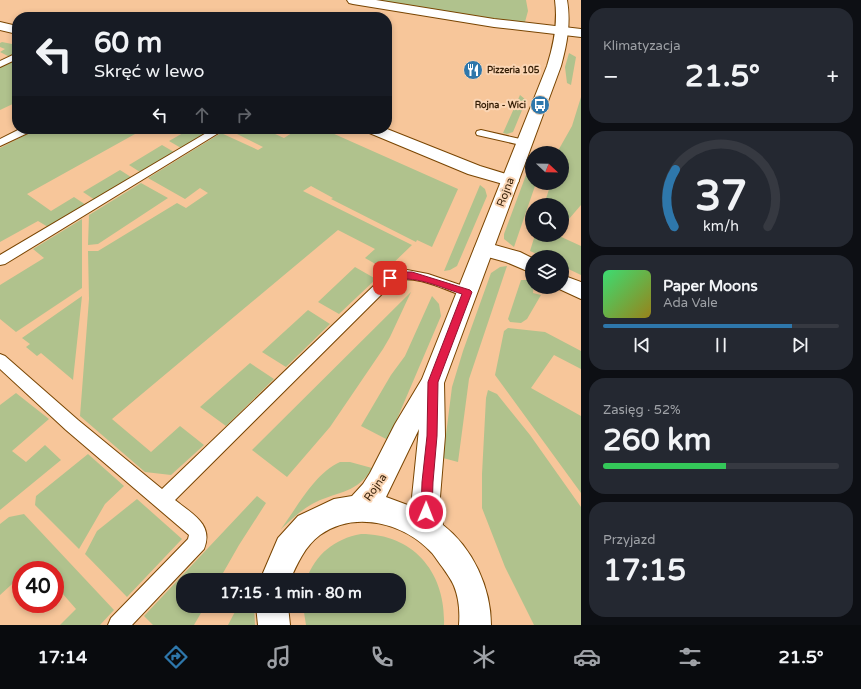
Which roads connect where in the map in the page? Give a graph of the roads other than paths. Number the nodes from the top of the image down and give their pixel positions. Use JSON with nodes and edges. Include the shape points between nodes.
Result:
{"nodes":[{"id":1,"x":353,"y":0,"type":"edge"},
{"id":2,"x":560,"y":0,"type":"edge"},
{"id":3,"x":0,"y":26,"type":"edge"},
{"id":4,"x":12,"y":29,"type":"edge"},
{"id":5,"x":562,"y":31,"type":"junction"},
{"id":6,"x":581,"y":33,"type":"edge"},
{"id":7,"x":12,"y":58,"type":"edge"},
{"id":8,"x":0,"y":64,"type":"edge"},
{"id":9,"x":18,"y":134,"type":"edge"},
{"id":10,"x":212,"y":134,"type":"edge"},
{"id":11,"x":385,"y":134,"type":"edge"},
{"id":12,"x":481,"y":134,"type":"dead end"},
{"id":13,"x":0,"y":143,"type":"edge"},
{"id":14,"x":525,"y":143,"type":"junction"},
{"id":15,"x":510,"y":181,"type":"junction"},
{"id":16,"x":484,"y":249,"type":"junction"},
{"id":17,"x":0,"y":261,"type":"edge"},
{"id":18,"x":525,"y":263,"type":"edge"},
{"id":19,"x":569,"y":285,"type":"edge"},
{"id":20,"x":581,"y":291,"type":"edge"},
{"id":21,"x":467,"y":292,"type":"junction"},
{"id":22,"x":0,"y":360,"type":"edge"},
{"id":23,"x":433,"y":382,"type":"junction"},
{"id":24,"x":163,"y":500,"type":"junction"},
{"id":25,"x":360,"y":507,"type":"junction"},
{"id":26,"x":429,"y":529,"type":"junction"},
{"id":27,"x":278,"y":573,"type":"edge"},
{"id":28,"x":273,"y":613,"type":"edge"},
{"id":29,"x":118,"y":625,"type":"edge"},
{"id":30,"x":274,"y":625,"type":"edge"},
{"id":31,"x":475,"y":625,"type":"edge"}],
"edges":[{"from":1,"to":5,"type":"street","via":[[494,23]]},
{"from":2,"to":5,"type":"street","name":"Rojna","via":[[563,14]]},
{"from":3,"to":4,"type":"street"},
{"from":5,"to":6,"type":"street"},
{"from":5,"to":14,"type":"street","name":"Rojna","via":[[554,66]]},
{"from":7,"to":8,"type":"lane"},
{"from":9,"to":13,"type":"lane"},
{"from":10,"to":17,"type":"lane"},
{"from":11,"to":15,"type":"street","via":[[474,170]]},
{"from":12,"to":14,"type":"lane"},
{"from":14,"to":15,"type":"street","name":"Rojna"},
{"from":15,"to":16,"type":"street","name":"Rojna"},
{"from":16,"to":18,"type":"street"},
{"from":16,"to":21,"type":"street","name":"Rojna"},
{"from":19,"to":20,"type":"street"},
{"from":21,"to":23,"type":"street","name":"Rojna"},
{"from":21,"to":24,"type":"lane","via":[[412,275],[395,275],[390,278]]},
{"from":22,"to":24,"type":"lane","via":[[72,425]]},
{"from":23,"to":25,"type":"street","name":"Rojna","via":[[404,432],[380,482]]},
{"from":23,"to":26,"type":"street","name":"Rojna","via":[[432,436],[426,497]]},
{"from":24,"to":29,"type":"lane","via":[[196,529],[197,543]]},
{"from":25,"to":26,"type":"street","via":[[395,512]]},
{"from":25,"to":27,"type":"street","via":[[342,510],[310,525],[286,552]]},
{"from":26,"to":31,"type":"street","via":[[444,543],[466,577],[472,597]]},
{"from":28,"to":30,"type":"street"}]}
